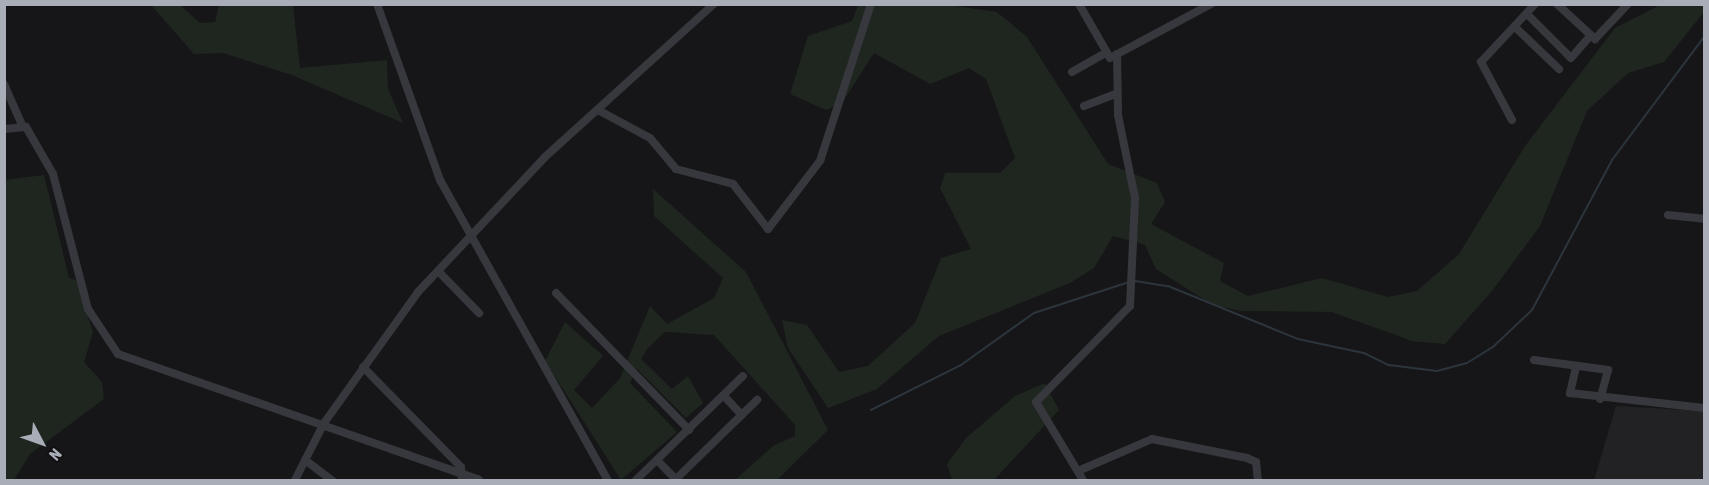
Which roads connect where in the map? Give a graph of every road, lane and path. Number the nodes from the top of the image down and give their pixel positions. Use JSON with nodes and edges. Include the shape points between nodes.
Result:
{"nodes":[{"id":1,"x":377,"y":4,"type":"edge"},
{"id":2,"x":714,"y":4,"type":"edge"},
{"id":3,"x":871,"y":4,"type":"edge"},
{"id":4,"x":1079,"y":4,"type":"edge"},
{"id":5,"x":1535,"y":4,"type":"edge"},
{"id":6,"x":1557,"y":4,"type":"edge"},
{"id":7,"x":1628,"y":4,"type":"edge"},
{"id":8,"x":1207,"y":6,"type":"edge"},
{"id":9,"x":1527,"y":14,"type":"junction"},
{"id":10,"x":1515,"y":27,"type":"junction"},
{"id":11,"x":1591,"y":35,"type":"junction"},
{"id":12,"x":1107,"y":52,"type":"junction"},
{"id":13,"x":1117,"y":54,"type":"junction"},
{"id":14,"x":1559,"y":69,"type":"dead end"},
{"id":15,"x":1072,"y":72,"type":"dead end"},
{"id":16,"x":4,"y":84,"type":"edge"},
{"id":17,"x":1115,"y":94,"type":"junction"},
{"id":18,"x":1084,"y":106,"type":"dead end"},
{"id":19,"x":598,"y":110,"type":"junction"},
{"id":20,"x":1512,"y":120,"type":"dead end"},
{"id":21,"x":22,"y":125,"type":"junction"},
{"id":22,"x":4,"y":129,"type":"edge"},
{"id":23,"x":1668,"y":214,"type":"dead end"},
{"id":24,"x":1704,"y":219,"type":"edge"},
{"id":25,"x":471,"y":236,"type":"junction"},
{"id":26,"x":438,"y":271,"type":"junction"},
{"id":27,"x":556,"y":293,"type":"dead end"},
{"id":28,"x":479,"y":313,"type":"dead end"},
{"id":29,"x":1534,"y":360,"type":"dead end"},
{"id":30,"x":363,"y":367,"type":"junction"},
{"id":31,"x":1576,"y":367,"type":"junction"},
{"id":32,"x":743,"y":376,"type":"dead end"},
{"id":33,"x":724,"y":396,"type":"junction"},
{"id":34,"x":1600,"y":399,"type":"junction"},
{"id":35,"x":757,"y":400,"type":"dead end"},
{"id":36,"x":1704,"y":408,"type":"edge"},
{"id":37,"x":742,"y":415,"type":"junction"},
{"id":38,"x":324,"y":423,"type":"junction"},
{"id":39,"x":689,"y":430,"type":"junction"},
{"id":40,"x":305,"y":460,"type":"junction"},
{"id":41,"x":657,"y":460,"type":"junction"},
{"id":42,"x":1078,"y":471,"type":"junction"},
{"id":43,"x":462,"y":478,"type":"edge"},
{"id":44,"x":295,"y":480,"type":"edge"},
{"id":45,"x":332,"y":480,"type":"edge"},
{"id":46,"x":479,"y":480,"type":"edge"},
{"id":47,"x":608,"y":480,"type":"edge"},
{"id":48,"x":636,"y":480,"type":"edge"},
{"id":49,"x":675,"y":480,"type":"edge"},
{"id":50,"x":1083,"y":480,"type":"edge"},
{"id":51,"x":1257,"y":480,"type":"edge"}],
"edges":[{"from":1,"to":25,"type":"street","via":[[440,180]]},
{"from":2,"to":19,"type":"street"},
{"from":3,"to":19,"type":"street","via":[[820,161],[768,229],[733,184],[676,169],[650,138]]},
{"from":4,"to":12,"type":"street"},
{"from":5,"to":9,"type":"street"},
{"from":6,"to":11,"type":"street"},
{"from":7,"to":11,"type":"street","via":[[1595,39]]},
{"from":8,"to":13,"type":"street"},
{"from":9,"to":10,"type":"street"},
{"from":9,"to":11,"type":"street","via":[[1571,58]]},
{"from":10,"to":14,"type":"street"},
{"from":10,"to":20,"type":"street","via":[[1481,62]]},
{"from":12,"to":13,"type":"street","via":[[1110,58]]},
{"from":12,"to":15,"type":"street"},
{"from":13,"to":17,"type":"street"},
{"from":16,"to":21,"type":"street"},
{"from":17,"to":18,"type":"street"},
{"from":17,"to":42,"type":"street","via":[[1136,198],[1130,306],[1036,402]]},
{"from":19,"to":25,"type":"street"},
{"from":21,"to":22,"type":"street"},
{"from":21,"to":38,"type":"street","via":[[62,196],[88,309],[118,354]]},
{"from":23,"to":24,"type":"street"},
{"from":25,"to":26,"type":"street"},
{"from":25,"to":47,"type":"street"},
{"from":26,"to":28,"type":"street"},
{"from":26,"to":30,"type":"street"},
{"from":27,"to":39,"type":"street"},
{"from":29,"to":31,"type":"street"},
{"from":30,"to":38,"type":"street"},
{"from":30,"to":43,"type":"street"},
{"from":31,"to":34,"type":"street","via":[[1570,393]]},
{"from":31,"to":34,"type":"street","via":[[1608,370]]},
{"from":32,"to":33,"type":"street"},
{"from":33,"to":37,"type":"street"},
{"from":33,"to":39,"type":"street"},
{"from":34,"to":36,"type":"street"},
{"from":35,"to":37,"type":"street"},
{"from":37,"to":49,"type":"street"},
{"from":38,"to":40,"type":"street"},
{"from":38,"to":43,"type":"street"},
{"from":39,"to":41,"type":"street"},
{"from":40,"to":44,"type":"street"},
{"from":40,"to":45,"type":"street"},
{"from":41,"to":48,"type":"street"},
{"from":41,"to":49,"type":"street"},
{"from":42,"to":50,"type":"street"},
{"from":42,"to":51,"type":"street","via":[[1152,439],[1247,458],[1256,462]]},
{"from":43,"to":46,"type":"street"}]}
